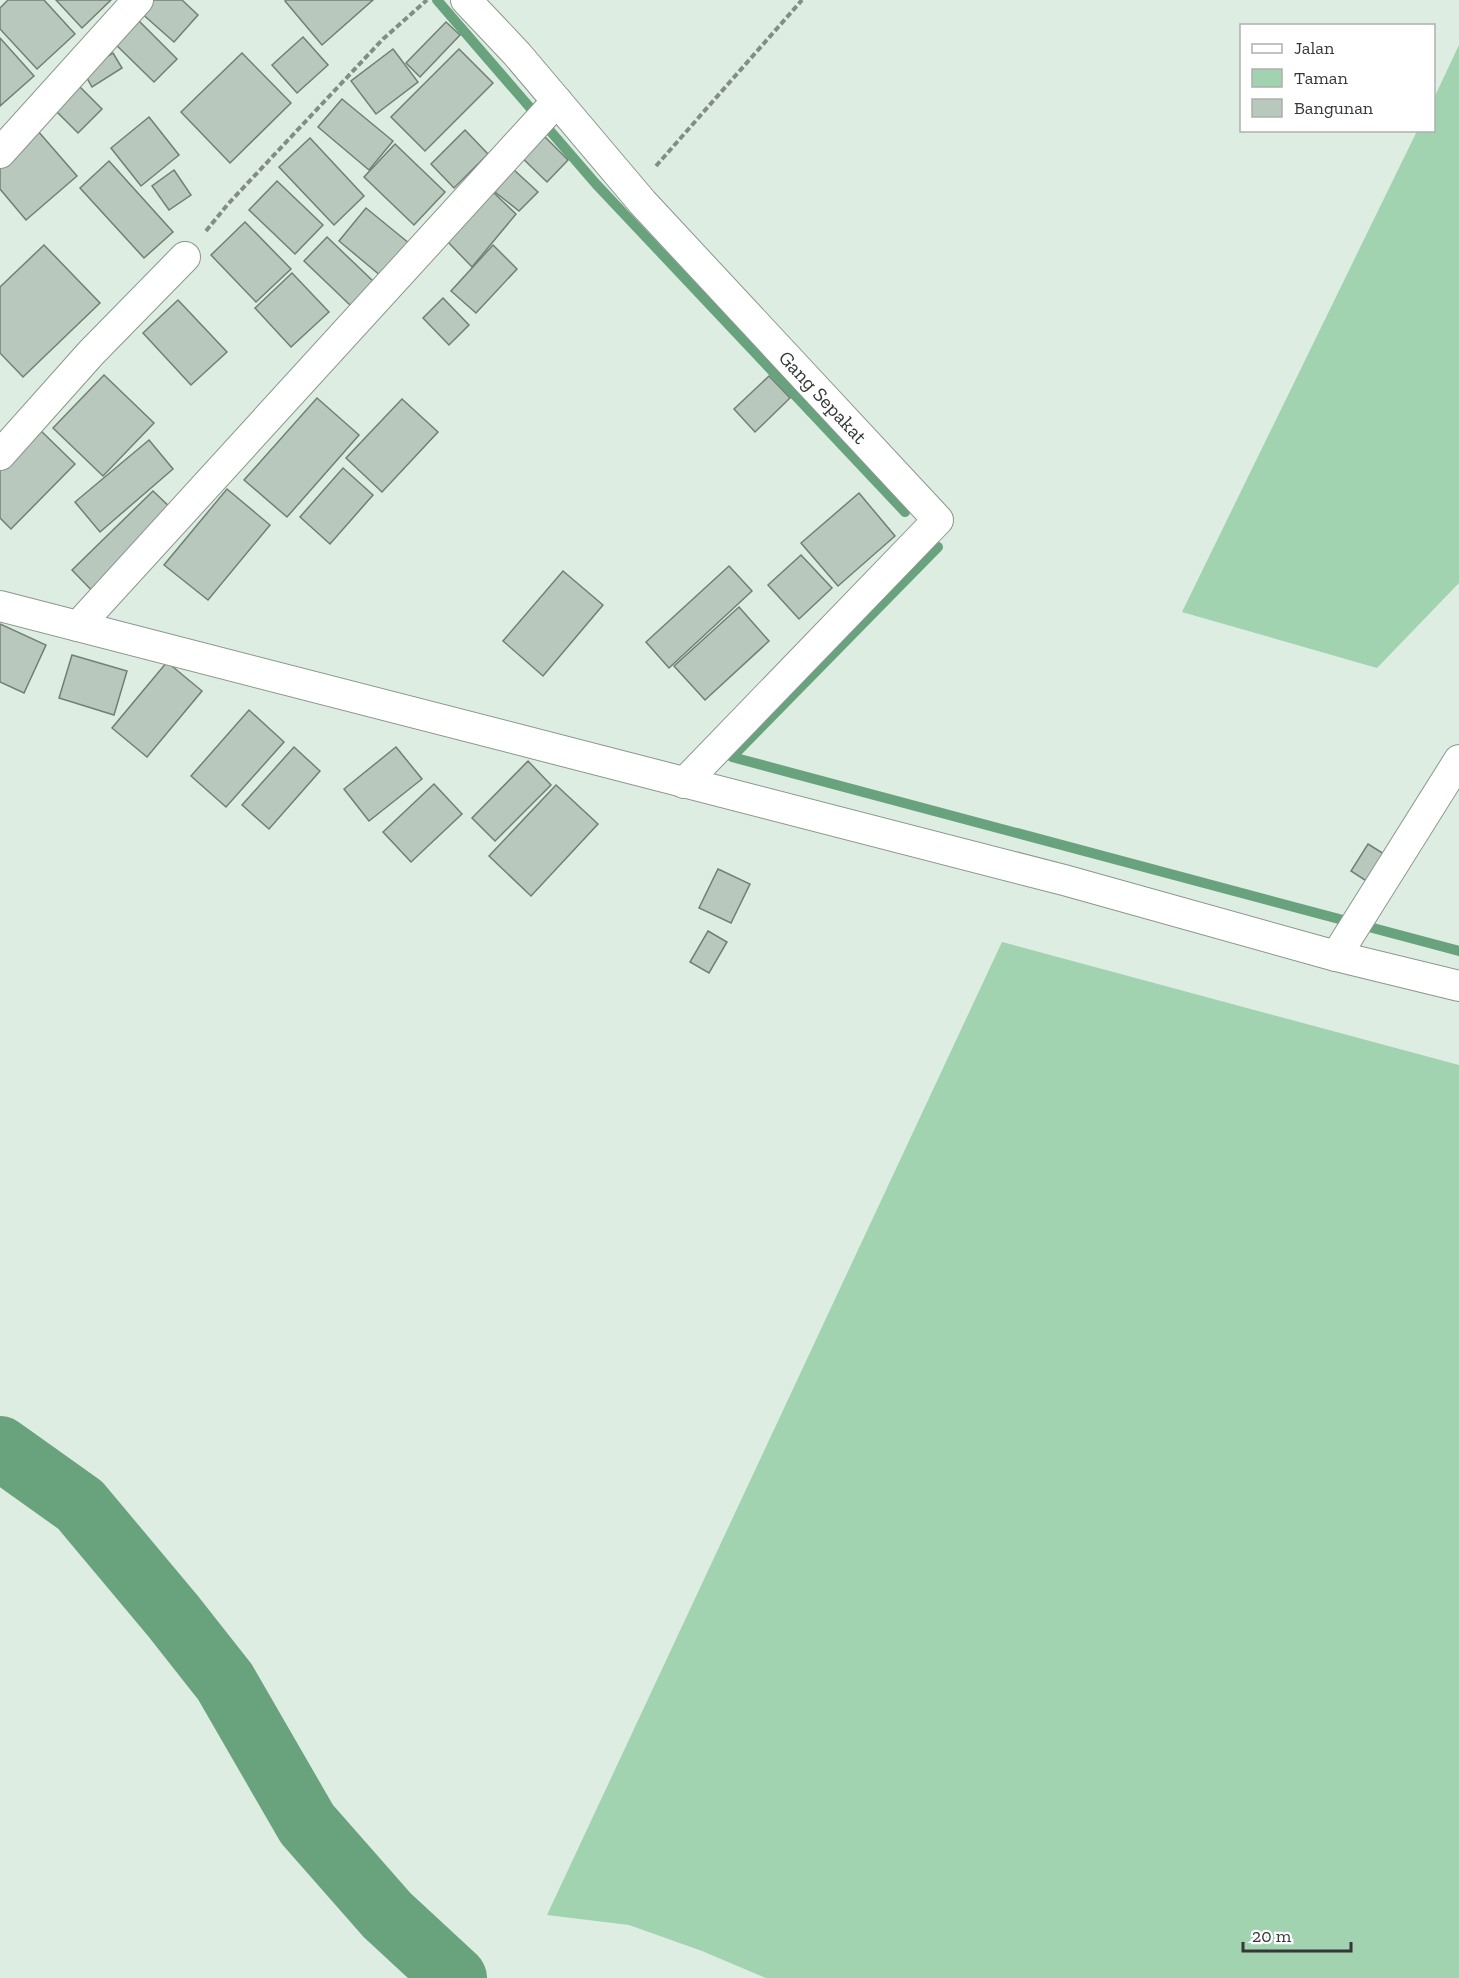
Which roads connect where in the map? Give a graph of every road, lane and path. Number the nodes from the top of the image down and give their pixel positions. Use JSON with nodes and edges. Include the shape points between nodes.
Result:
{"nodes":[{"id":1,"x":138,"y":0,"type":"edge"},
{"id":2,"x":427,"y":0,"type":"edge"},
{"id":3,"x":466,"y":0,"type":"edge"},
{"id":4,"x":802,"y":0,"type":"edge"},
{"id":5,"x":555,"y":104,"type":"junction"},
{"id":6,"x":0,"y":153,"type":"edge"},
{"id":7,"x":633,"y":191,"type":"junction"},
{"id":8,"x":185,"y":257,"type":"joint"},
{"id":9,"x":0,"y":455,"type":"edge"},
{"id":10,"x":0,"y":606,"type":"edge"},
{"id":11,"x":78,"y":626,"type":"junction"},
{"id":12,"x":1459,"y":760,"type":"edge"},
{"id":13,"x":684,"y":783,"type":"junction"},
{"id":14,"x":1336,"y":956,"type":"junction"},
{"id":15,"x":1459,"y":987,"type":"edge"}],
"edges":[{"from":1,"to":6,"type":"street"},
{"from":2,"to":8,"type":"path","via":[[368,56],[228,204]]},
{"from":3,"to":5,"type":"street","name":"Gang Sepakat","via":[[517,54]]},
{"from":4,"to":7,"type":"path"},
{"from":5,"to":7,"type":"street","name":"Gang Sepakat"},
{"from":5,"to":11,"type":"street"},
{"from":7,"to":13,"type":"street","name":"Gang Sepakat","via":[[938,520]]},
{"from":8,"to":9,"type":"street","via":[[91,353]]},
{"from":10,"to":11,"type":"street"},
{"from":11,"to":13,"type":"street"},
{"from":12,"to":14,"type":"street"},
{"from":13,"to":14,"type":"street","via":[[1075,883]]},
{"from":14,"to":15,"type":"street"}]}
